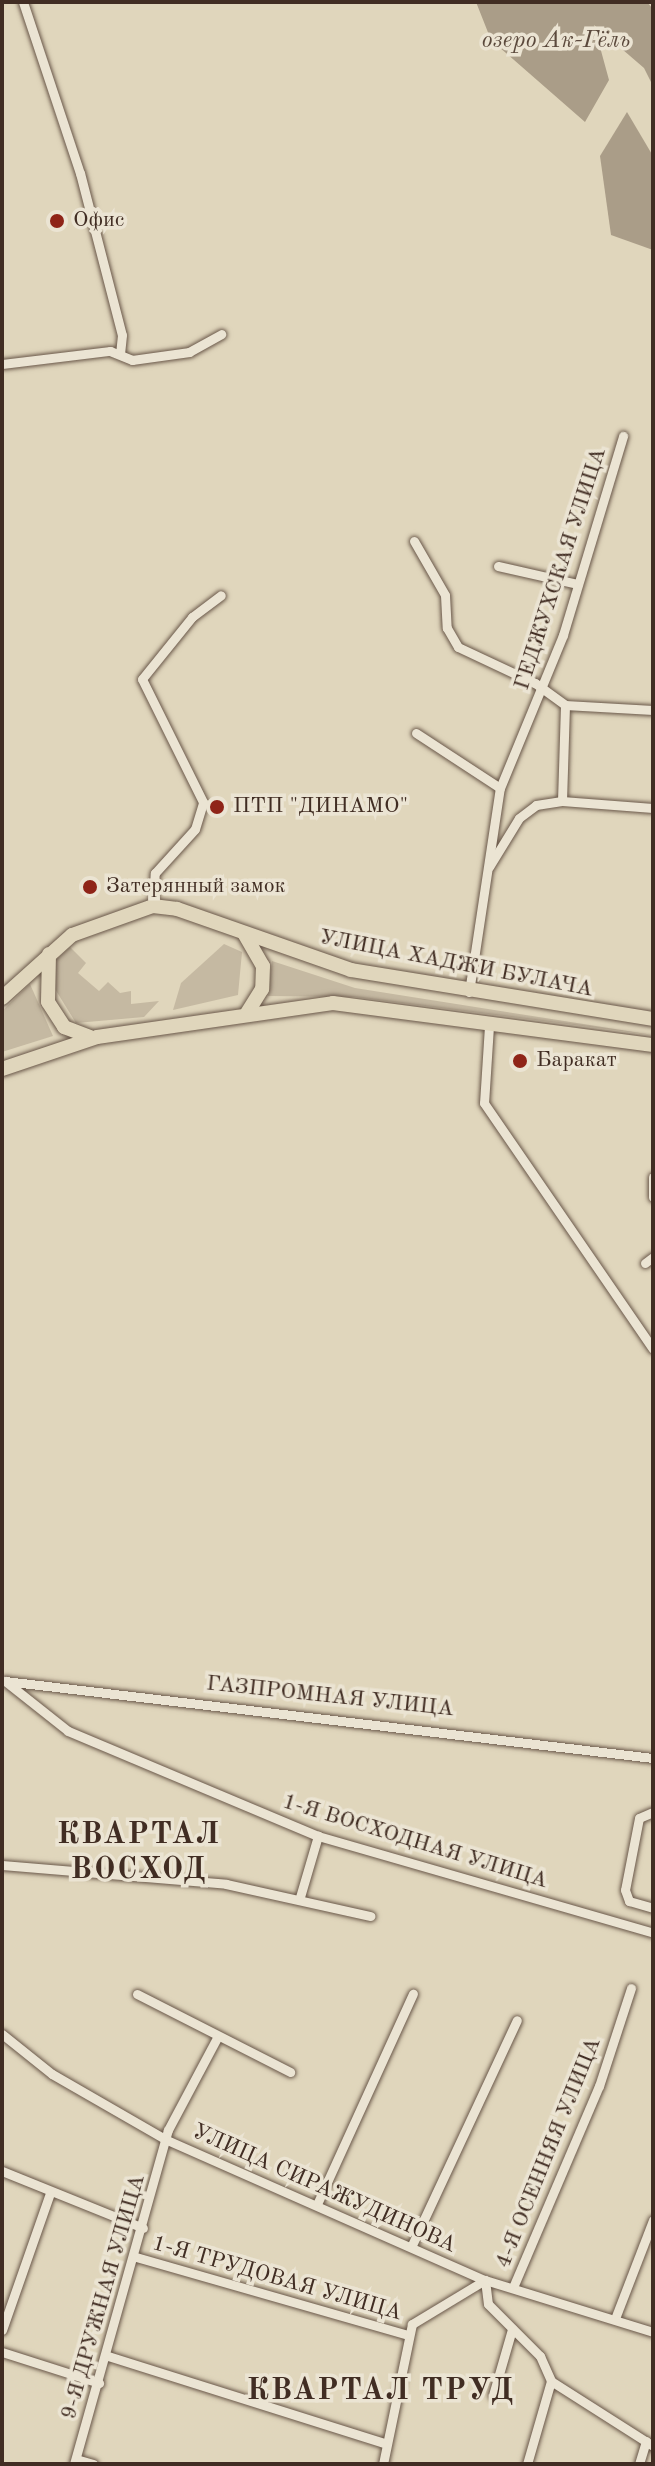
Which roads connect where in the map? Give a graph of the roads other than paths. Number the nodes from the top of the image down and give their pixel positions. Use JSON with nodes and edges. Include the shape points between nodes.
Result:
{"nodes":[{"id":1,"x":23,"y":2,"type":"edge"},
{"id":2,"x":221,"y":334,"type":"dead end"},
{"id":3,"x":120,"y":354,"type":"junction"},
{"id":4,"x":2,"y":364,"type":"edge"},
{"id":5,"x":623,"y":436,"type":"dead end"},
{"id":6,"x":414,"y":541,"type":"dead end"},
{"id":7,"x":498,"y":566,"type":"dead end"},
{"id":8,"x":577,"y":584,"type":"junction"},
{"id":9,"x":221,"y":595,"type":"dead end"},
{"id":10,"x":544,"y":688,"type":"junction"},
{"id":11,"x":565,"y":705,"type":"junction"},
{"id":12,"x":653,"y":710,"type":"edge"},
{"id":13,"x":416,"y":733,"type":"dead end"},
{"id":14,"x":500,"y":788,"type":"junction"},
{"id":15,"x":562,"y":801,"type":"junction"},
{"id":16,"x":653,"y":808,"type":"edge"},
{"id":17,"x":487,"y":871,"type":"junction"},
{"id":18,"x":153,"y":906,"type":"junction"},
{"id":19,"x":243,"y":933,"type":"junction"},
{"id":20,"x":49,"y":954,"type":"junction"},
{"id":21,"x":469,"y":992,"type":"junction"},
{"id":22,"x":2,"y":998,"type":"edge"},
{"id":23,"x":247,"y":1013,"type":"junction"},
{"id":24,"x":653,"y":1019,"type":"edge"},
{"id":25,"x":489,"y":1026,"type":"junction"},
{"id":26,"x":97,"y":1037,"type":"junction"},
{"id":27,"x":653,"y":1045,"type":"edge"},
{"id":28,"x":2,"y":1069,"type":"edge"},
{"id":29,"x":653,"y":1177,"type":"edge"},
{"id":30,"x":653,"y":1197,"type":"edge"},
{"id":31,"x":653,"y":1349,"type":"edge"},
{"id":32,"x":3,"y":1681,"type":"edge"},
{"id":33,"x":653,"y":1758,"type":"edge"},
{"id":34,"x":653,"y":1812,"type":"edge"},
{"id":35,"x":318,"y":1836,"type":"junction"},
{"id":36,"x":2,"y":1865,"type":"edge"},
{"id":37,"x":300,"y":1897,"type":"junction"},
{"id":38,"x":653,"y":1908,"type":"edge"},
{"id":39,"x":370,"y":1916,"type":"dead end"},
{"id":40,"x":653,"y":1933,"type":"edge"},
{"id":41,"x":631,"y":1988,"type":"dead end"},
{"id":42,"x":137,"y":1994,"type":"dead end"},
{"id":43,"x":413,"y":1994,"type":"dead end"},
{"id":44,"x":517,"y":2020,"type":"dead end"},
{"id":45,"x":2,"y":2034,"type":"edge"},
{"id":46,"x":217,"y":2038,"type":"junction"},
{"id":47,"x":290,"y":2072,"type":"dead end"},
{"id":48,"x":167,"y":2140,"type":"junction"},
{"id":49,"x":2,"y":2171,"type":"edge"},
{"id":50,"x":50,"y":2193,"type":"junction"},
{"id":51,"x":318,"y":2202,"type":"junction"},
{"id":52,"x":653,"y":2220,"type":"edge"},
{"id":53,"x":143,"y":2228,"type":"junction"},
{"id":54,"x":412,"y":2245,"type":"junction"},
{"id":55,"x":136,"y":2257,"type":"junction"},
{"id":56,"x":485,"y":2280,"type":"junction"},
{"id":57,"x":514,"y":2285,"type":"junction"},
{"id":58,"x":616,"y":2316,"type":"junction"},
{"id":59,"x":512,"y":2329,"type":"junction"},
{"id":60,"x":2,"y":2330,"type":"edge"},
{"id":61,"x":653,"y":2332,"type":"edge"},
{"id":62,"x":408,"y":2335,"type":"junction"},
{"id":63,"x":2,"y":2352,"type":"edge"},
{"id":64,"x":108,"y":2356,"type":"junction"},
{"id":65,"x":551,"y":2381,"type":"junction"},
{"id":66,"x":99,"y":2383,"type":"junction"},
{"id":67,"x":493,"y":2395,"type":"dead end"},
{"id":68,"x":384,"y":2443,"type":"junction"},
{"id":69,"x":650,"y":2444,"type":"edge"},
{"id":70,"x":75,"y":2461,"type":"edge"},
{"id":71,"x":93,"y":2464,"type":"edge"},
{"id":72,"x":383,"y":2464,"type":"edge"},
{"id":73,"x":527,"y":2464,"type":"edge"},
{"id":74,"x":639,"y":2464,"type":"edge"}],
"edges":[{"from":1,"to":3,"type":"street","via":[[80,173],[122,335]]},
{"from":2,"to":3,"type":"street","via":[[189,352],[132,360]]},
{"from":3,"to":4,"type":"street"},
{"from":5,"to":8,"type":"street","name":"ГЕДЖУХСКАЯ УЛИЦА"},
{"from":6,"to":10,"type":"street","via":[[445,595],[450,639],[489,666]]},
{"from":7,"to":8,"type":"street"},
{"from":8,"to":10,"type":"street","name":"ГЕДЖУХСКАЯ УЛИЦА"},
{"from":9,"to":18,"type":"street","via":[[192,617],[142,679],[203,802],[195,829],[155,873]]},
{"from":10,"to":11,"type":"street"},
{"from":10,"to":14,"type":"street","name":"ГЕДЖУХСКАЯ УЛИЦА"},
{"from":11,"to":12,"type":"street"},
{"from":11,"to":15,"type":"street"},
{"from":13,"to":14,"type":"street"},
{"from":14,"to":17,"type":"street","name":"ГЕДЖУХСКАЯ УЛИЦА"},
{"from":15,"to":16,"type":"street"},
{"from":15,"to":17,"type":"street","via":[[536,805],[519,818]]},
{"from":17,"to":21,"type":"street","name":"ГЕДЖУХСКАЯ УЛИЦА"},
{"from":18,"to":19,"type":"main road","name":"УЛИЦА ХАДЖИ БУЛАЧА"},
{"from":18,"to":20,"type":"main road","via":[[85,928]]},
{"from":19,"to":21,"type":"main road","name":"УЛИЦА ХАДЖИ БУЛАЧА","via":[[334,966]]},
{"from":19,"to":23,"type":"main road","via":[[263,966],[262,989]]},
{"from":20,"to":22,"type":"main road"},
{"from":20,"to":26,"type":"main road","via":[[45,989],[57,1018],[72,1033]]},
{"from":21,"to":24,"type":"main road","name":"УЛИЦА ХАДЖИ БУЛАЧА"},
{"from":23,"to":25,"type":"main road","via":[[348,1004]]},
{"from":23,"to":26,"type":"main road"},
{"from":25,"to":27,"type":"main road"},
{"from":25,"to":31,"type":"street","via":[[484,1103]]},
{"from":26,"to":28,"type":"main road"},
{"from":29,"to":30,"type":"street"},
{"from":32,"to":33,"type":"street","name":"ГАЗПРОМНАЯ УЛИЦА"},
{"from":32,"to":35,"type":"street","name":"1-Я ВОСХОДНАЯ УЛИЦА","via":[[68,1731]]},
{"from":34,"to":38,"type":"street","via":[[639,1818],[625,1896]]},
{"from":35,"to":37,"type":"street"},
{"from":35,"to":40,"type":"street","name":"1-Я ВОСХОДНАЯ УЛИЦА"},
{"from":36,"to":37,"type":"street","via":[[174,1878]]},
{"from":37,"to":39,"type":"street"},
{"from":41,"to":57,"type":"street","name":"4-Я ОСЕННЯЯ УЛИЦА","via":[[583,2128]]},
{"from":42,"to":46,"type":"street"},
{"from":43,"to":51,"type":"street"},
{"from":44,"to":54,"type":"street"},
{"from":45,"to":48,"type":"street","name":"УЛИЦА СИРАЖУДИНОВА","via":[[52,2074]]},
{"from":46,"to":47,"type":"street"},
{"from":46,"to":48,"type":"street","name":"9-Я ДРУЖНАЯ УЛИЦА"},
{"from":48,"to":51,"type":"street","name":"УЛИЦА СИРАЖУДИНОВА"},
{"from":48,"to":53,"type":"street","name":"9-Я ДРУЖНАЯ УЛИЦА"},
{"from":49,"to":50,"type":"street"},
{"from":50,"to":53,"type":"street"},
{"from":50,"to":60,"type":"street"},
{"from":51,"to":54,"type":"street","name":"УЛИЦА СИРАЖУДИНОВА"},
{"from":52,"to":58,"type":"street"},
{"from":53,"to":55,"type":"street","name":"9-Я ДРУЖНАЯ УЛИЦА"},
{"from":54,"to":56,"type":"street","name":"УЛИЦА СИРАЖУДИНОВА"},
{"from":55,"to":62,"type":"street","name":"1-Я ТРУДОВАЯ УЛИЦА"},
{"from":55,"to":64,"type":"street","name":"9-Я ДРУЖНАЯ УЛИЦА"},
{"from":56,"to":57,"type":"street","name":"УЛИЦА СИРАЖУДИНОВА"},
{"from":56,"to":59,"type":"street","via":[[488,2304]]},
{"from":56,"to":62,"type":"street","via":[[422,2314]]},
{"from":57,"to":58,"type":"street","name":"УЛИЦА СИРАЖУДИНОВА"},
{"from":58,"to":61,"type":"street","name":"УЛИЦА СИРАЖУДИНОВА"},
{"from":59,"to":65,"type":"street","via":[[540,2356]]},
{"from":59,"to":67,"type":"street"},
{"from":62,"to":68,"type":"street"},
{"from":63,"to":66,"type":"street"},
{"from":64,"to":66,"type":"street","name":"9-Я ДРУЖНАЯ УЛИЦА"},
{"from":64,"to":68,"type":"street"},
{"from":65,"to":69,"type":"street"},
{"from":65,"to":73,"type":"street"},
{"from":66,"to":70,"type":"street","name":"9-Я ДРУЖНАЯ УЛИЦА"},
{"from":68,"to":72,"type":"street"},
{"from":69,"to":74,"type":"street"},
{"from":70,"to":71,"type":"street"}]}
